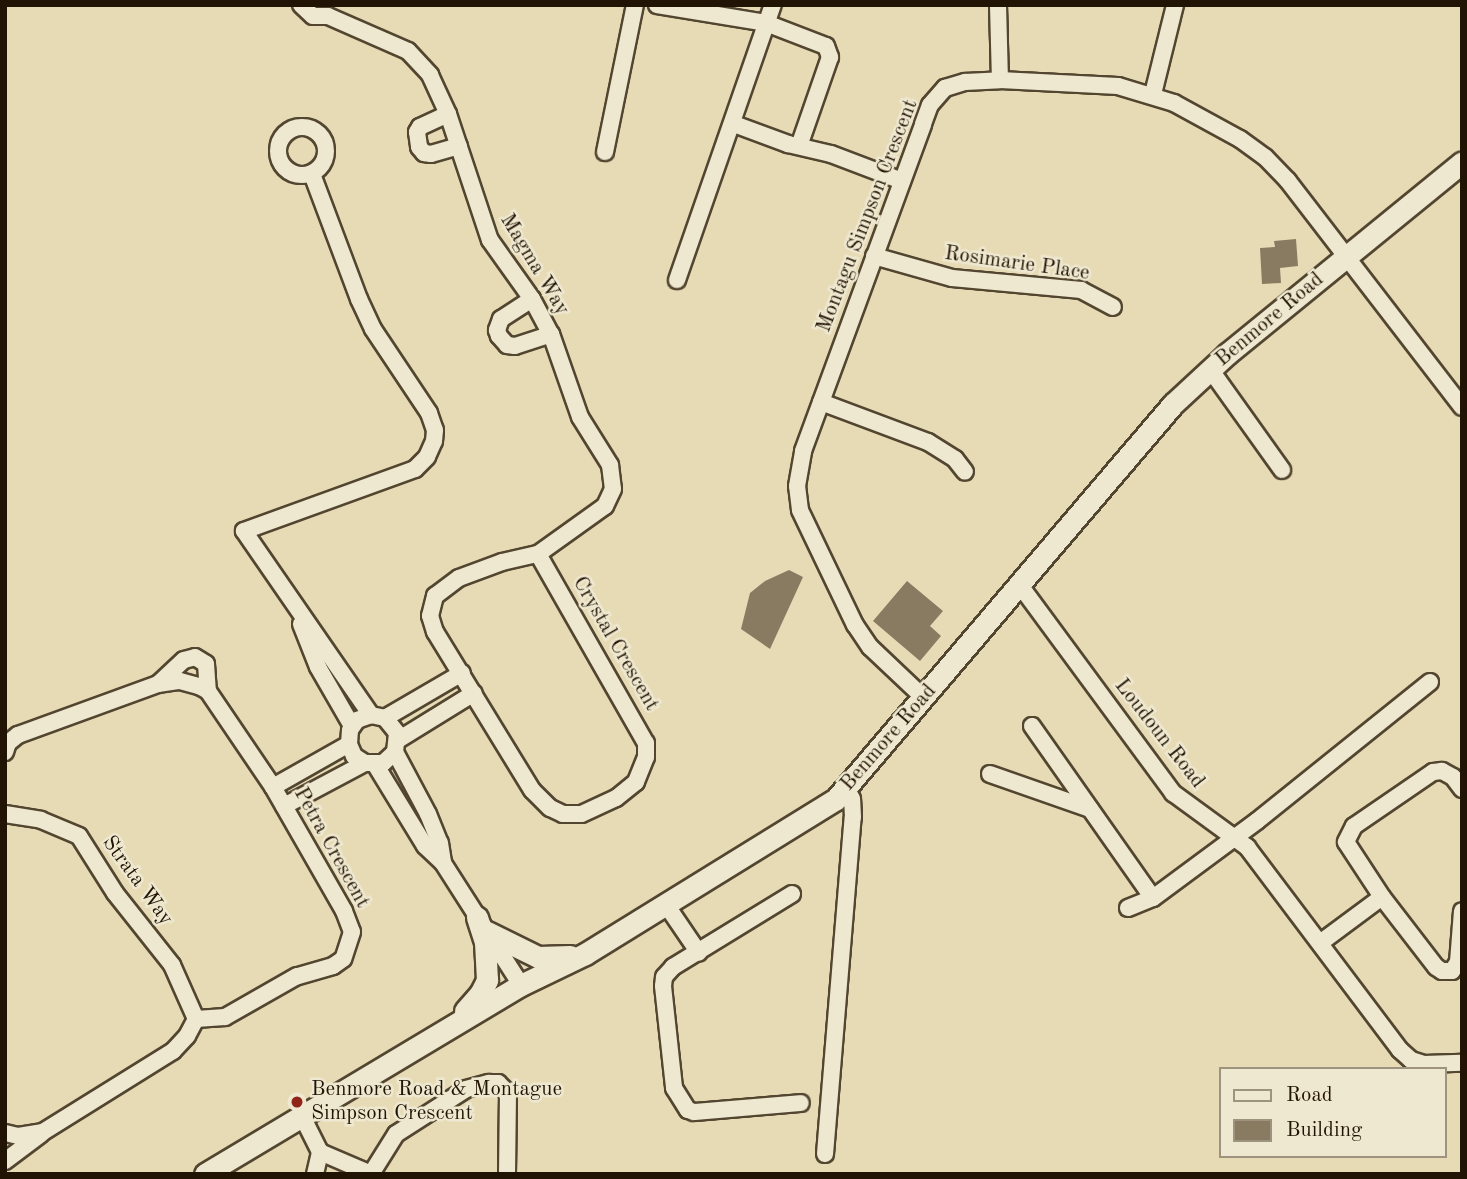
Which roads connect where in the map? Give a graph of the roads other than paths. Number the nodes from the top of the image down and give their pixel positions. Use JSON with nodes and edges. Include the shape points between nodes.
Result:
{"nodes":[{"id":1,"x":301,"y":5,"type":"edge"},
{"id":2,"x":635,"y":5,"type":"edge"},
{"id":3,"x":657,"y":5,"type":"edge"},
{"id":4,"x":773,"y":5,"type":"edge"},
{"id":5,"x":998,"y":5,"type":"edge"},
{"id":6,"x":1175,"y":5,"type":"edge"},
{"id":7,"x":329,"y":11,"type":"edge"},
{"id":8,"x":766,"y":23,"type":"junction"},
{"id":9,"x":1000,"y":80,"type":"junction"},
{"id":10,"x":1153,"y":94,"type":"junction"},
{"id":11,"x":448,"y":114,"type":"junction"},
{"id":12,"x":734,"y":124,"type":"junction"},
{"id":13,"x":459,"y":146,"type":"junction"},
{"id":14,"x":799,"y":146,"type":"junction"},
{"id":15,"x":605,"y":152,"type":"dead end"},
{"id":16,"x":1462,"y":162,"type":"edge"},
{"id":17,"x":312,"y":174,"type":"dead end"},
{"id":18,"x":902,"y":181,"type":"junction"},
{"id":19,"x":1348,"y":255,"type":"junction"},
{"id":20,"x":874,"y":256,"type":"junction"},
{"id":21,"x":677,"y":280,"type":"dead end"},
{"id":22,"x":532,"y":299,"type":"junction"},
{"id":23,"x":1113,"y":307,"type":"dead end"},
{"id":24,"x":551,"y":334,"type":"junction"},
{"id":25,"x":1210,"y":369,"type":"junction"},
{"id":26,"x":821,"y":402,"type":"junction"},
{"id":27,"x":1462,"y":407,"type":"edge"},
{"id":28,"x":1282,"y":470,"type":"dead end"},
{"id":29,"x":965,"y":472,"type":"dead end"},
{"id":30,"x":538,"y":555,"type":"junction"},
{"id":31,"x":1019,"y":584,"type":"junction"},
{"id":32,"x":297,"y":612,"type":"junction"},
{"id":33,"x":463,"y":673,"type":"junction"},
{"id":34,"x":1430,"y":682,"type":"dead end"},
{"id":35,"x":158,"y":684,"type":"junction"},
{"id":36,"x":208,"y":691,"type":"junction"},
{"id":37,"x":474,"y":693,"type":"junction"},
{"id":38,"x":924,"y":698,"type":"junction"},
{"id":39,"x":377,"y":716,"type":"junction"},
{"id":40,"x":352,"y":726,"type":"junction"},
{"id":41,"x":1032,"y":726,"type":"dead end"},
{"id":42,"x":349,"y":744,"type":"junction"},
{"id":43,"x":6,"y":746,"type":"edge"},
{"id":44,"x":396,"y":746,"type":"junction"},
{"id":45,"x":370,"y":764,"type":"junction"},
{"id":46,"x":990,"y":774,"type":"dead end"},
{"id":47,"x":273,"y":787,"type":"junction"},
{"id":48,"x":847,"y":789,"type":"junction"},
{"id":49,"x":1462,"y":789,"type":"edge"},
{"id":50,"x":284,"y":806,"type":"junction"},
{"id":51,"x":1090,"y":809,"type":"junction"},
{"id":52,"x":5,"y":814,"type":"edge"},
{"id":53,"x":1233,"y":837,"type":"junction"},
{"id":54,"x":443,"y":863,"type":"junction"},
{"id":55,"x":792,"y":894,"type":"dead end"},
{"id":56,"x":1382,"y":897,"type":"junction"},
{"id":57,"x":1153,"y":898,"type":"junction"},
{"id":58,"x":665,"y":903,"type":"junction"},
{"id":59,"x":1128,"y":908,"type":"dead end"},
{"id":60,"x":1462,"y":911,"type":"edge"},
{"id":61,"x":482,"y":924,"type":"junction"},
{"id":62,"x":1320,"y":943,"type":"junction"},
{"id":63,"x":699,"y":953,"type":"junction"},
{"id":64,"x":585,"y":954,"type":"junction"},
{"id":65,"x":521,"y":985,"type":"junction"},
{"id":66,"x":196,"y":1018,"type":"junction"},
{"id":67,"x":452,"y":1026,"type":"junction"},
{"id":68,"x":1462,"y":1063,"type":"edge"},
{"id":69,"x":801,"y":1103,"type":"dead end"},
{"id":70,"x":302,"y":1116,"type":"junction"},
{"id":71,"x":43,"y":1132,"type":"junction"},
{"id":72,"x":5,"y":1133,"type":"edge"},
{"id":73,"x":320,"y":1152,"type":"junction"},
{"id":74,"x":825,"y":1154,"type":"dead end"},
{"id":75,"x":5,"y":1161,"type":"edge"},
{"id":76,"x":205,"y":1174,"type":"edge"},
{"id":77,"x":315,"y":1174,"type":"edge"},
{"id":78,"x":371,"y":1174,"type":"edge"},
{"id":79,"x":507,"y":1174,"type":"edge"}],
"edges":[{"from":1,"to":7,"type":"street","name":"Magma Way","via":[[313,16]]},
{"from":2,"to":15,"type":"street"},
{"from":3,"to":8,"type":"street"},
{"from":4,"to":8,"type":"street"},
{"from":5,"to":9,"type":"street"},
{"from":6,"to":10,"type":"street"},
{"from":7,"to":11,"type":"street","name":"Magma Way","via":[[418,58]]},
{"from":8,"to":12,"type":"street"},
{"from":8,"to":14,"type":"street","via":[[823,43],[830,52]]},
{"from":9,"to":10,"type":"street","name":"Montagu Simpson Crescent","via":[[1102,84]]},
{"from":9,"to":18,"type":"street","name":"Montagu Simpson Crescent","via":[[954,84],[937,96]]},
{"from":10,"to":19,"type":"street","name":"Montagu Simpson Crescent","via":[[1215,124],[1265,156]]},
{"from":11,"to":13,"type":"street","name":"Magma Way"},
{"from":11,"to":13,"type":"street","via":[[420,127],[419,147],[431,154]]},
{"from":12,"to":14,"type":"street"},
{"from":12,"to":21,"type":"street"},
{"from":13,"to":22,"type":"street","name":"Magma Way","via":[[490,240]]},
{"from":14,"to":18,"type":"street"},
{"from":16,"to":19,"type":"street","name":"Benmore Road"},
{"from":17,"to":32,"type":"street","via":[[373,329],[429,413],[435,430],[426,457],[415,469],[244,531]]},
{"from":18,"to":20,"type":"street","name":"Montagu Simpson Crescent"},
{"from":19,"to":25,"type":"street","name":"Benmore Road"},
{"from":19,"to":27,"type":"street","name":"Montagu Simpson Crescent"},
{"from":20,"to":23,"type":"street","name":"Rosimarie Place","via":[[953,278],[1081,290]]},
{"from":20,"to":26,"type":"street","name":"Montagu Simpson Crescent"},
{"from":22,"to":24,"type":"street","name":"Magma Way"},
{"from":22,"to":24,"type":"street","via":[[501,319],[499,337],[515,346]]},
{"from":24,"to":30,"type":"street","name":"Magma Way","via":[[580,417],[610,465],[613,489],[597,514]]},
{"from":25,"to":28,"type":"street"},
{"from":25,"to":31,"type":"street","name":"Benmore Road","via":[[1173,404]]},
{"from":26,"to":29,"type":"street","via":[[928,442],[955,459]]},
{"from":26,"to":38,"type":"street","name":"Montagu Simpson Crescent","via":[[799,466],[800,510],[861,636]]},
{"from":30,"to":33,"type":"street","name":"Crystal Crescent","via":[[477,570],[435,596],[430,616],[435,632]]},
{"from":30,"to":37,"type":"street","name":"Crystal Crescent","via":[[639,727],[646,743],[641,773],[616,798],[581,814],[550,808],[519,771]]},
{"from":31,"to":38,"type":"street","name":"Benmore Road"},
{"from":31,"to":53,"type":"street","name":"Loudoun Road","via":[[1173,793]]},
{"from":32,"to":39,"type":"street"},
{"from":32,"to":40,"type":"street","via":[[318,667]]},
{"from":33,"to":37,"type":"street","name":"Crystal Crescent"},
{"from":33,"to":39,"type":"street"},
{"from":34,"to":53,"type":"street"},
{"from":35,"to":36,"type":"street","via":[[180,681]]},
{"from":35,"to":36,"type":"street","name":"Petra Crescent","via":[[184,660],[195,657],[206,664]]},
{"from":35,"to":43,"type":"street","via":[[33,728]]},
{"from":36,"to":47,"type":"street","name":"Petra Crescent"},
{"from":37,"to":44,"type":"street"},
{"from":38,"to":48,"type":"street","name":"Benmore Road"},
{"from":39,"to":40,"type":"street"},
{"from":39,"to":44,"type":"street","via":[[394,727]]},
{"from":40,"to":42,"type":"street"},
{"from":41,"to":51,"type":"street"},
{"from":42,"to":45,"type":"street","via":[[354,755]]},
{"from":42,"to":47,"type":"street"},
{"from":44,"to":45,"type":"street","via":[[390,758]]},
{"from":44,"to":54,"type":"street","via":[[440,843]]},
{"from":45,"to":50,"type":"street"},
{"from":45,"to":54,"type":"street","via":[[425,846]]},
{"from":46,"to":51,"type":"street"},
{"from":47,"to":50,"type":"street","name":"Petra Crescent"},
{"from":48,"to":58,"type":"street","name":"Benmore Road","via":[[812,816]]},
{"from":48,"to":74,"type":"street","via":[[853,817]]},
{"from":49,"to":56,"type":"street","via":[[1454,777],[1433,772],[1349,832],[1346,842],[1350,851]]},
{"from":50,"to":66,"type":"street","name":"Petra Crescent","via":[[349,920],[349,946],[343,959],[332,966],[297,976],[225,1017]]},
{"from":51,"to":57,"type":"street"},
{"from":52,"to":66,"type":"street","name":"Strata Way","via":[[41,820],[79,836],[115,893],[172,965]]},
{"from":53,"to":57,"type":"street"},
{"from":53,"to":62,"type":"street","name":"Loudoun Road","via":[[1258,861]]},
{"from":54,"to":61,"type":"street"},
{"from":55,"to":63,"type":"street"},
{"from":56,"to":60,"type":"street","via":[[1443,971],[1452,971],[1458,962]]},
{"from":56,"to":62,"type":"street"},
{"from":57,"to":59,"type":"street"},
{"from":58,"to":63,"type":"street"},
{"from":58,"to":64,"type":"street","name":"Benmore Road"},
{"from":61,"to":64,"type":"street","via":[[538,957]]},
{"from":61,"to":65,"type":"street"},
{"from":61,"to":67,"type":"street","via":[[487,980]]},
{"from":62,"to":68,"type":"street","name":"Loudoun Road","via":[[1411,1060]]},
{"from":63,"to":69,"type":"street","via":[[664,977],[678,1097],[694,1112]]},
{"from":64,"to":65,"type":"street","name":"Benmore Road"},
{"from":65,"to":67,"type":"street","name":"Benmore Road"},
{"from":66,"to":71,"type":"street","via":[[173,1051]]},
{"from":67,"to":70,"type":"street","name":"Benmore Road"},
{"from":70,"to":73,"type":"street"},
{"from":70,"to":76,"type":"street","name":"Benmore Road"},
{"from":71,"to":72,"type":"street"},
{"from":71,"to":75,"type":"street"},
{"from":73,"to":77,"type":"street"},
{"from":73,"to":78,"type":"street"},
{"from":78,"to":79,"type":"street","via":[[396,1134],[466,1089],[489,1083],[498,1083],[508,1093]]}]}
